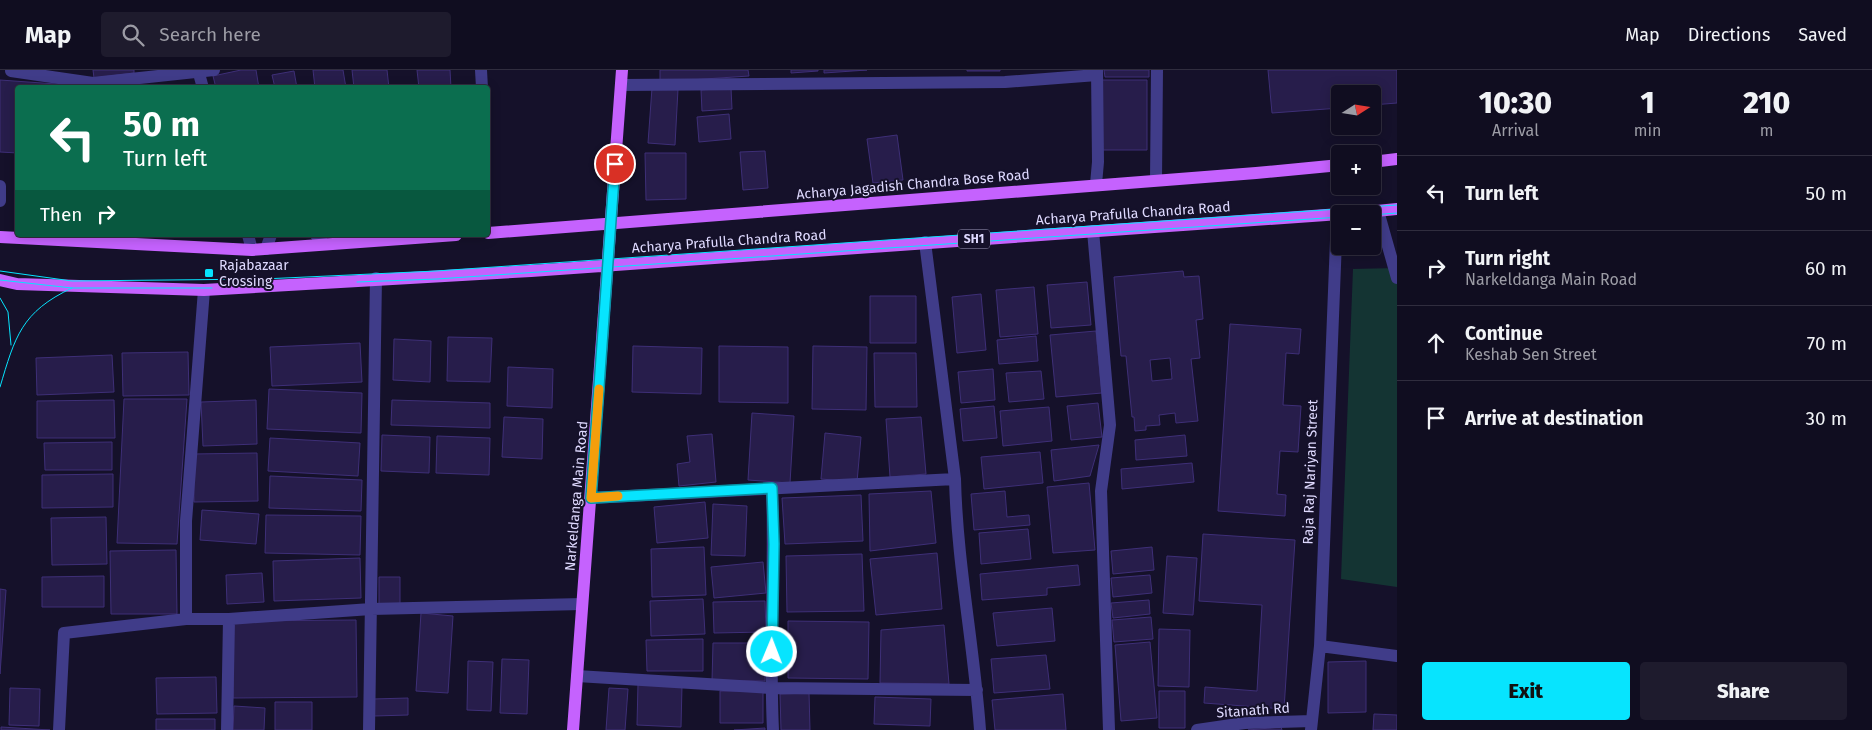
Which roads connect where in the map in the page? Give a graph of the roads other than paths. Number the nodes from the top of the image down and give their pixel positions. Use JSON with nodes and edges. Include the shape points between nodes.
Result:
{"nodes":[{"id":1,"x":214,"y":70,"type":"edge"},
{"id":2,"x":481,"y":70,"type":"edge"},
{"id":3,"x":622,"y":70,"type":"edge"},
{"id":4,"x":872,"y":70,"type":"edge"},
{"id":5,"x":1157,"y":70,"type":"edge"},
{"id":6,"x":11,"y":71,"type":"edge"},
{"id":7,"x":198,"y":71,"type":"edge"},
{"id":8,"x":1097,"y":72,"type":"edge"},
{"id":9,"x":1005,"y":76,"type":"edge"},
{"id":10,"x":873,"y":83,"type":"junction"},
{"id":11,"x":202,"y":85,"type":"edge"},
{"id":12,"x":482,"y":85,"type":"edge"},
{"id":13,"x":621,"y":85,"type":"junction"},
{"id":14,"x":1397,"y":159,"type":"edge"},
{"id":15,"x":1381,"y":161,"type":"edge"},
{"id":16,"x":1331,"y":166,"type":"edge"},
{"id":17,"x":1156,"y":180,"type":"junction"},
{"id":18,"x":1096,"y":184,"type":"junction"},
{"id":19,"x":0,"y":186,"type":"edge"},
{"id":20,"x":0,"y":201,"type":"edge"},
{"id":21,"x":1397,"y":209,"type":"edge"},
{"id":22,"x":1381,"y":211,"type":"edge"},
{"id":23,"x":1331,"y":215,"type":"edge"},
{"id":24,"x":1381,"y":222,"type":"edge"},
{"id":25,"x":611,"y":224,"type":"junction"},
{"id":26,"x":1093,"y":231,"type":"junction"},
{"id":27,"x":490,"y":233,"type":"edge"},
{"id":28,"x":0,"y":237,"type":"edge"},
{"id":29,"x":249,"y":237,"type":"edge"},
{"id":30,"x":270,"y":237,"type":"edge"},
{"id":31,"x":402,"y":237,"type":"edge"},
{"id":32,"x":320,"y":240,"type":"edge"},
{"id":33,"x":925,"y":242,"type":"junction"},
{"id":34,"x":266,"y":249,"type":"junction"},
{"id":35,"x":252,"y":250,"type":"junction"},
{"id":36,"x":1339,"y":255,"type":"edge"},
{"id":37,"x":608,"y":264,"type":"junction"},
{"id":38,"x":376,"y":278,"type":"junction"},
{"id":39,"x":1397,"y":278,"type":"edge"},
{"id":40,"x":0,"y":280,"type":"edge"},
{"id":41,"x":204,"y":290,"type":"junction"},
{"id":42,"x":955,"y":479,"type":"junction"},
{"id":43,"x":772,"y":488,"type":"junction"},
{"id":44,"x":591,"y":498,"type":"junction"},
{"id":45,"x":582,"y":604,"type":"junction"},
{"id":46,"x":371,"y":609,"type":"junction"},
{"id":47,"x":186,"y":619,"type":"junction"},
{"id":48,"x":229,"y":619,"type":"junction"},
{"id":49,"x":1320,"y":646,"type":"junction"},
{"id":50,"x":1397,"y":656,"type":"edge"},
{"id":51,"x":577,"y":676,"type":"junction"},
{"id":52,"x":771,"y":688,"type":"junction"},
{"id":53,"x":978,"y":690,"type":"junction"},
{"id":54,"x":1311,"y":726,"type":"edge"},
{"id":55,"x":59,"y":730,"type":"edge"},
{"id":56,"x":227,"y":730,"type":"edge"},
{"id":57,"x":369,"y":730,"type":"edge"},
{"id":58,"x":573,"y":730,"type":"edge"},
{"id":59,"x":773,"y":730,"type":"edge"},
{"id":60,"x":980,"y":730,"type":"edge"},
{"id":61,"x":1109,"y":730,"type":"edge"},
{"id":62,"x":1197,"y":730,"type":"edge"}],
"edges":[{"from":1,"to":7,"type":"street"},
{"from":2,"to":12,"type":"street"},
{"from":3,"to":13,"type":"main road","name":"Narkeldanga Main Road"},
{"from":4,"to":10,"type":"street"},
{"from":5,"to":17,"type":"street"},
{"from":6,"to":7,"type":"street","via":[[93,83]]},
{"from":7,"to":11,"type":"street"},
{"from":8,"to":9,"type":"street"},
{"from":8,"to":18,"type":"street"},
{"from":9,"to":10,"type":"street"},
{"from":10,"to":13,"type":"street"},
{"from":13,"to":25,"type":"main road","name":"Narkeldanga Main Road"},
{"from":14,"to":15,"type":"main road"},
{"from":16,"to":17,"type":"main road","name":"Acharya Jagadish Chandra Bose Road"},
{"from":17,"to":18,"type":"main road","name":"Acharya Jagadish Chandra Bose Road"},
{"from":18,"to":25,"type":"main road","name":"Acharya Jagadish Chandra Bose Road"},
{"from":19,"to":20,"type":"street"},
{"from":21,"to":22,"type":"main road","name":"Acharya Prafulla Chandra Road","number":"SH1"},
{"from":23,"to":26,"type":"main road","name":"Acharya Prafulla Chandra Road","number":"SH1"},
{"from":24,"to":39,"type":"street"},
{"from":25,"to":27,"type":"main road","name":"Acharya Jagadish Chandra Bose Road"},
{"from":25,"to":37,"type":"main road","name":"Narkeldanga Main Road"},
{"from":26,"to":33,"type":"main road","name":"Acharya Prafulla Chandra Road","number":"SH1"},
{"from":26,"to":61,"type":"street","via":[[1110,425],[1101,491]]},
{"from":28,"to":35,"type":"main road"},
{"from":29,"to":35,"type":"street"},
{"from":30,"to":34,"type":"street"},
{"from":31,"to":32,"type":"main road"},
{"from":32,"to":34,"type":"main road"},
{"from":33,"to":37,"type":"main road","name":"Acharya Prafulla Chandra Road","number":"SH1"},
{"from":33,"to":42,"type":"street"},
{"from":34,"to":35,"type":"main road"},
{"from":36,"to":49,"type":"street","name":"Raja Raj Nariyan Street"},
{"from":37,"to":38,"type":"main road","name":"Acharya Prafulla Chandra Road","number":"SH1"},
{"from":37,"to":44,"type":"main road","name":"Narkeldanga Main Road"},
{"from":38,"to":41,"type":"main road","name":"Acharya Prafulla Chandra Road","number":"SH1"},
{"from":38,"to":46,"type":"street"},
{"from":40,"to":41,"type":"main road","name":"Acharya Prafulla Chandra Road","number":"SH1","via":[[27,284]]},
{"from":41,"to":47,"type":"street","via":[[186,521]]},
{"from":42,"to":43,"type":"street"},
{"from":42,"to":53,"type":"street"},
{"from":43,"to":44,"type":"street"},
{"from":43,"to":52,"type":"street"},
{"from":44,"to":45,"type":"main road","name":"Narkeldanga Main Road"},
{"from":45,"to":46,"type":"street"},
{"from":45,"to":51,"type":"main road","name":"Narkeldanga Main Road"},
{"from":46,"to":48,"type":"street"},
{"from":46,"to":57,"type":"street"},
{"from":47,"to":48,"type":"street"},
{"from":47,"to":55,"type":"street","via":[[64,633]]},
{"from":48,"to":56,"type":"street"},
{"from":49,"to":50,"type":"street"},
{"from":49,"to":54,"type":"street","name":"Raja Raj Nariyan Street"},
{"from":51,"to":52,"type":"street"},
{"from":51,"to":58,"type":"main road","name":"Narkeldanga Main Road"},
{"from":52,"to":53,"type":"street"},
{"from":52,"to":59,"type":"street"},
{"from":53,"to":60,"type":"street"},
{"from":54,"to":62,"type":"street","name":"Sitanath Rd","via":[[1245,724]]}]}
